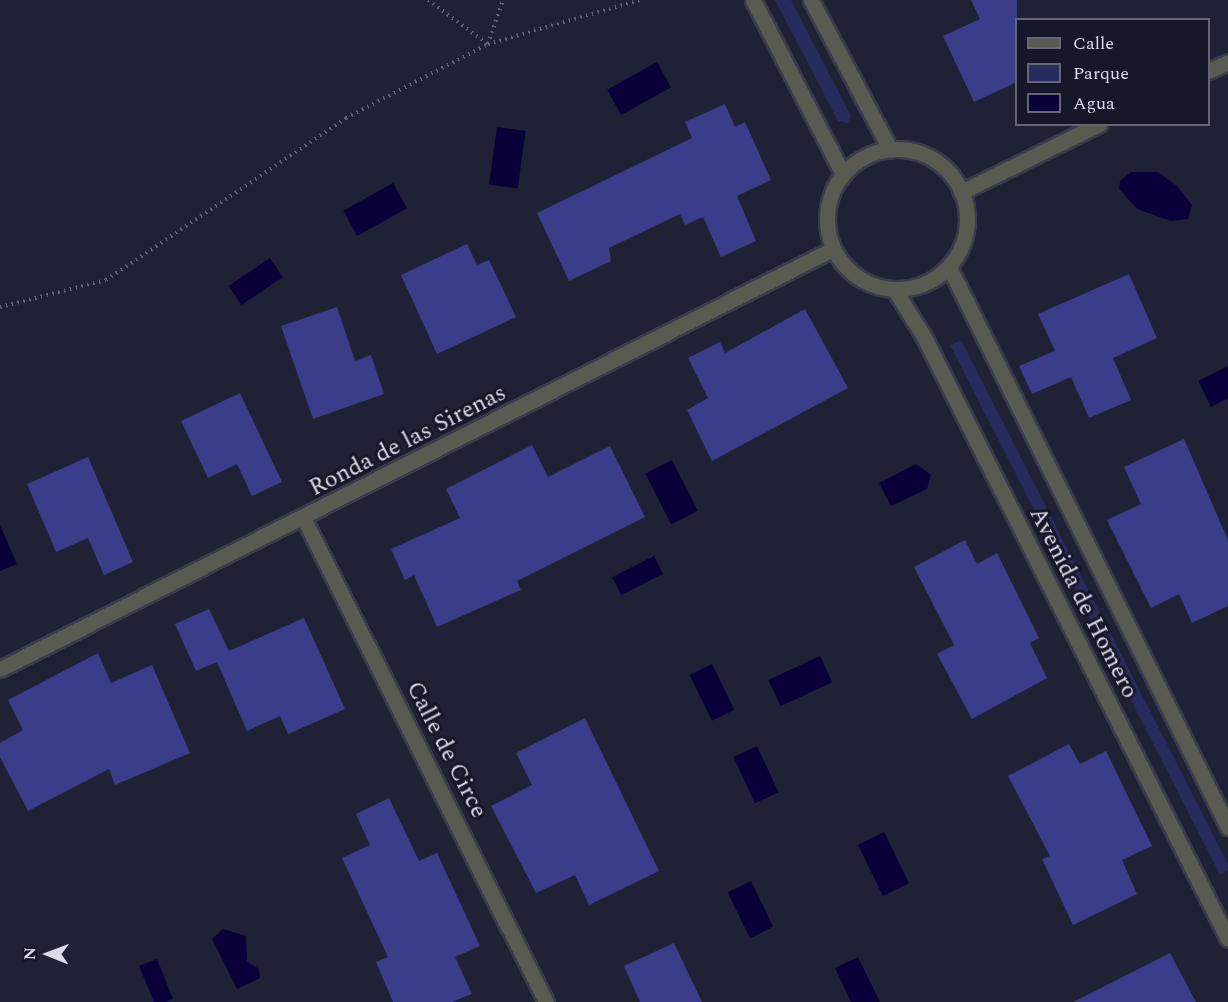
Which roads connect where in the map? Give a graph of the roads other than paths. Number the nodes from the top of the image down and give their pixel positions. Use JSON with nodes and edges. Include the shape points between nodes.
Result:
{"nodes":[{"id":1,"x":753,"y":0,"type":"edge"},
{"id":2,"x":811,"y":0,"type":"edge"},
{"id":3,"x":1228,"y":62,"type":"edge"},
{"id":4,"x":1210,"y":71,"type":"edge"},
{"id":5,"x":1095,"y":126,"type":"edge"},
{"id":6,"x":890,"y":148,"type":"junction"},
{"id":7,"x":843,"y":174,"type":"junction"},
{"id":8,"x":962,"y":192,"type":"junction"},
{"id":9,"x":833,"y":249,"type":"junction"},
{"id":10,"x":949,"y":267,"type":"junction"},
{"id":11,"x":894,"y":290,"type":"junction"},
{"id":12,"x":304,"y":519,"type":"junction"},
{"id":13,"x":0,"y":669,"type":"edge"},
{"id":14,"x":1228,"y":827,"type":"edge"},
{"id":15,"x":1228,"y":939,"type":"edge"},
{"id":16,"x":546,"y":1002,"type":"edge"}],
"edges":[{"from":1,"to":7,"type":"street"},
{"from":2,"to":6,"type":"street"},
{"from":3,"to":4,"type":"street"},
{"from":5,"to":8,"type":"street"},
{"from":6,"to":7,"type":"street","via":[[856,161]]},
{"from":6,"to":8,"type":"street","via":[[933,158]]},
{"from":7,"to":9,"type":"street","via":[[827,210]]},
{"from":8,"to":10,"type":"street","via":[[966,231]]},
{"from":9,"to":11,"type":"street","via":[[858,278]]},
{"from":9,"to":12,"type":"street","name":"Ronda de las Sirenas"},
{"from":10,"to":11,"type":"street","via":[[924,284]]},
{"from":10,"to":14,"type":"street","name":"Avenida de Homero"},
{"from":11,"to":15,"type":"street","name":"Avenida de Homero","via":[[929,348]]},
{"from":12,"to":13,"type":"street","name":"Ronda de las Sirenas"},
{"from":12,"to":16,"type":"street","name":"Calle de Circe"}]}
